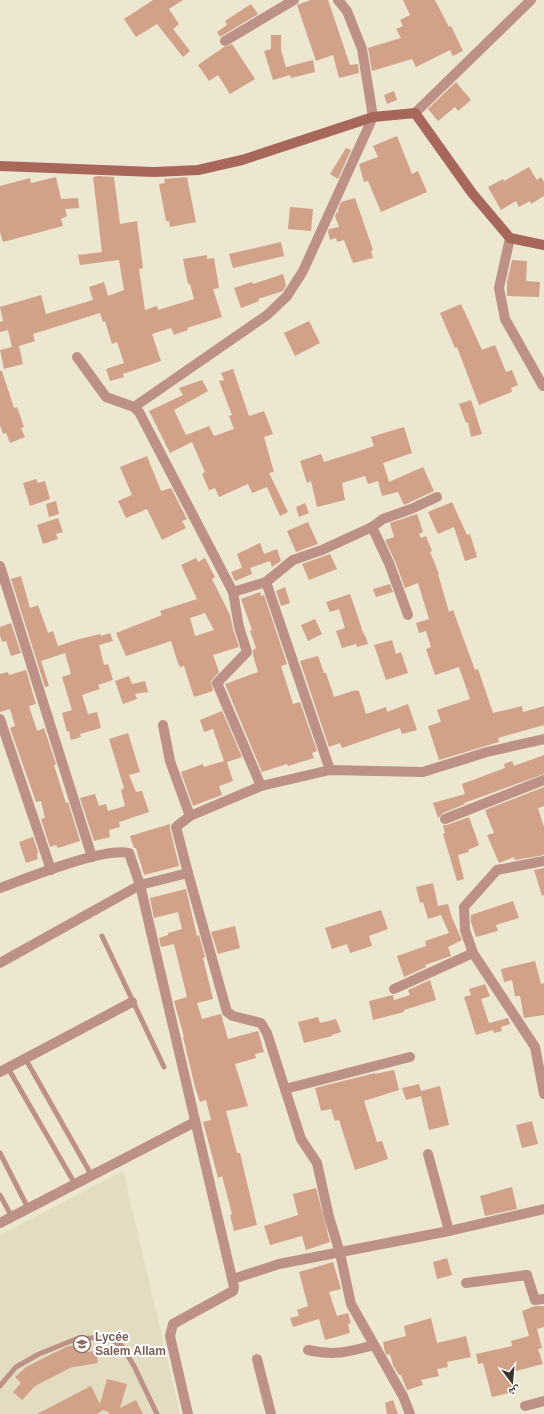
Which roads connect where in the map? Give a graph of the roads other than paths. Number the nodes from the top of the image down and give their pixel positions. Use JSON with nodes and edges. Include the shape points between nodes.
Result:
{"nodes":[{"id":1,"x":294,"y":0,"type":"edge"},
{"id":2,"x":338,"y":0,"type":"edge"},
{"id":3,"x":531,"y":0,"type":"edge"},
{"id":4,"x":225,"y":41,"type":"dead end"},
{"id":5,"x":416,"y":113,"type":"junction"},
{"id":6,"x":373,"y":117,"type":"junction"},
{"id":7,"x":0,"y":166,"type":"edge"},
{"id":8,"x":510,"y":238,"type":"junction"},
{"id":9,"x":544,"y":244,"type":"edge"},
{"id":10,"x":77,"y":357,"type":"dead end"},
{"id":11,"x":543,"y":386,"type":"edge"},
{"id":12,"x":134,"y":407,"type":"junction"},
{"id":13,"x":437,"y":497,"type":"dead end"},
{"id":14,"x":372,"y":527,"type":"junction"},
{"id":15,"x":0,"y":566,"type":"edge"},
{"id":16,"x":266,"y":582,"type":"junction"},
{"id":17,"x":232,"y":592,"type":"junction"},
{"id":18,"x":408,"y":615,"type":"dead end"},
{"id":19,"x":0,"y":719,"type":"edge"},
{"id":20,"x":163,"y":725,"type":"dead end"},
{"id":21,"x":544,"y":739,"type":"edge"},
{"id":22,"x":330,"y":770,"type":"junction"},
{"id":23,"x":544,"y":780,"type":"edge"},
{"id":24,"x":261,"y":786,"type":"junction"},
{"id":25,"x":190,"y":816,"type":"junction"},
{"id":26,"x":445,"y":819,"type":"dead end"},
{"id":27,"x":92,"y":857,"type":"junction"},
{"id":28,"x":544,"y":861,"type":"edge"},
{"id":29,"x":51,"y":870,"type":"junction"},
{"id":30,"x":188,"y":873,"type":"junction"},
{"id":31,"x":140,"y":885,"type":"junction"},
{"id":32,"x":0,"y":888,"type":"edge"},
{"id":33,"x":102,"y":936,"type":"dead end"},
{"id":34,"x":473,"y":954,"type":"junction"},
{"id":35,"x":0,"y":963,"type":"edge"},
{"id":36,"x":394,"y":988,"type":"dead end"},
{"id":37,"x":132,"y":1002,"type":"junction"},
{"id":38,"x":410,"y":1057,"type":"dead end"},
{"id":39,"x":25,"y":1058,"type":"junction"},
{"id":40,"x":164,"y":1067,"type":"dead end"},
{"id":41,"x":4,"y":1070,"type":"edge"},
{"id":42,"x":285,"y":1090,"type":"junction"},
{"id":43,"x":544,"y":1094,"type":"edge"},
{"id":44,"x":196,"y":1122,"type":"junction"},
{"id":45,"x":0,"y":1153,"type":"edge"},
{"id":46,"x":428,"y":1154,"type":"dead end"},
{"id":47,"x":92,"y":1176,"type":"junction"},
{"id":48,"x":75,"y":1184,"type":"junction"},
{"id":49,"x":0,"y":1195,"type":"edge"},
{"id":50,"x":28,"y":1208,"type":"junction"},
{"id":51,"x":544,"y":1209,"type":"edge"},
{"id":52,"x":12,"y":1217,"type":"junction"},
{"id":53,"x":0,"y":1223,"type":"edge"},
{"id":54,"x":449,"y":1231,"type":"junction"},
{"id":55,"x":340,"y":1253,"type":"junction"},
{"id":56,"x":233,"y":1279,"type":"junction"},
{"id":57,"x":466,"y":1283,"type":"dead end"},
{"id":58,"x":544,"y":1299,"type":"edge"},
{"id":59,"x":374,"y":1345,"type":"junction"},
{"id":60,"x":308,"y":1350,"type":"dead end"},
{"id":61,"x":257,"y":1359,"type":"dead end"},
{"id":62,"x":0,"y":1386,"type":"edge"},
{"id":63,"x":544,"y":1401,"type":"edge"},
{"id":64,"x":525,"y":1406,"type":"dead end"},
{"id":65,"x":157,"y":1414,"type":"edge"},
{"id":66,"x":188,"y":1414,"type":"edge"},
{"id":67,"x":271,"y":1414,"type":"edge"},
{"id":68,"x":410,"y":1414,"type":"edge"}],
"edges":[{"from":1,"to":4,"type":"street"},
{"from":2,"to":6,"type":"street","via":[[347,11],[362,49]]},
{"from":3,"to":5,"type":"street"},
{"from":5,"to":6,"type":"street"},
{"from":5,"to":8,"type":"street","via":[[472,194]]},
{"from":6,"to":7,"type":"street","via":[[242,160],[198,170],[154,172]]},
{"from":6,"to":12,"type":"street","via":[[303,271],[287,296],[267,315]]},
{"from":8,"to":9,"type":"street"},
{"from":8,"to":11,"type":"street","via":[[499,288],[505,319]]},
{"from":10,"to":12,"type":"street","via":[[106,397]]},
{"from":12,"to":17,"type":"street","via":[[140,412]]},
{"from":13,"to":14,"type":"street","via":[[383,519]]},
{"from":14,"to":16,"type":"street","via":[[293,560]]},
{"from":14,"to":18,"type":"street","via":[[389,563]]},
{"from":15,"to":27,"type":"street"},
{"from":16,"to":17,"type":"street"},
{"from":16,"to":22,"type":"street"},
{"from":17,"to":24,"type":"street","via":[[247,652],[217,682]]},
{"from":19,"to":29,"type":"street"},
{"from":20,"to":25,"type":"street","via":[[170,760]]},
{"from":21,"to":22,"type":"street","via":[[487,752],[423,772]]},
{"from":22,"to":24,"type":"street"},
{"from":23,"to":26,"type":"street"},
{"from":24,"to":25,"type":"street"},
{"from":25,"to":30,"type":"street","via":[[176,827]]},
{"from":27,"to":29,"type":"street"},
{"from":27,"to":31,"type":"street","via":[[121,851],[129,853]]},
{"from":28,"to":34,"type":"street","via":[[497,870],[464,907],[465,930]]},
{"from":29,"to":32,"type":"street"},
{"from":30,"to":31,"type":"street"},
{"from":30,"to":42,"type":"street","via":[[227,1012],[261,1023],[267,1033]]},
{"from":31,"to":35,"type":"street"},
{"from":31,"to":44,"type":"street"},
{"from":33,"to":37,"type":"lane"},
{"from":34,"to":36,"type":"street"},
{"from":34,"to":43,"type":"street","via":[[535,1047]]},
{"from":37,"to":39,"type":"street"},
{"from":37,"to":40,"type":"lane"},
{"from":38,"to":42,"type":"street"},
{"from":39,"to":41,"type":"street"},
{"from":39,"to":47,"type":"lane"},
{"from":41,"to":48,"type":"lane"},
{"from":42,"to":55,"type":"street","via":[[301,1139],[317,1163]]},
{"from":44,"to":47,"type":"street"},
{"from":44,"to":56,"type":"street"},
{"from":45,"to":50,"type":"lane"},
{"from":46,"to":54,"type":"street"},
{"from":47,"to":48,"type":"street"},
{"from":48,"to":50,"type":"street"},
{"from":49,"to":52,"type":"lane"},
{"from":50,"to":52,"type":"street"},
{"from":51,"to":54,"type":"street"},
{"from":52,"to":53,"type":"street"},
{"from":54,"to":55,"type":"street"},
{"from":55,"to":56,"type":"street","via":[[279,1264]]},
{"from":55,"to":59,"type":"street","via":[[351,1304]]},
{"from":56,"to":66,"type":"street","via":[[233,1291],[173,1324],[170,1336]]},
{"from":57,"to":58,"type":"street","via":[[527,1275],[536,1300]]},
{"from":59,"to":60,"type":"street","via":[[338,1354]]},
{"from":59,"to":68,"type":"street","via":[[403,1396]]},
{"from":61,"to":67,"type":"street"},
{"from":62,"to":65,"type":"lane","via":[[16,1367],[39,1354],[76,1339],[107,1337],[122,1346]]},
{"from":63,"to":64,"type":"street"}]}
